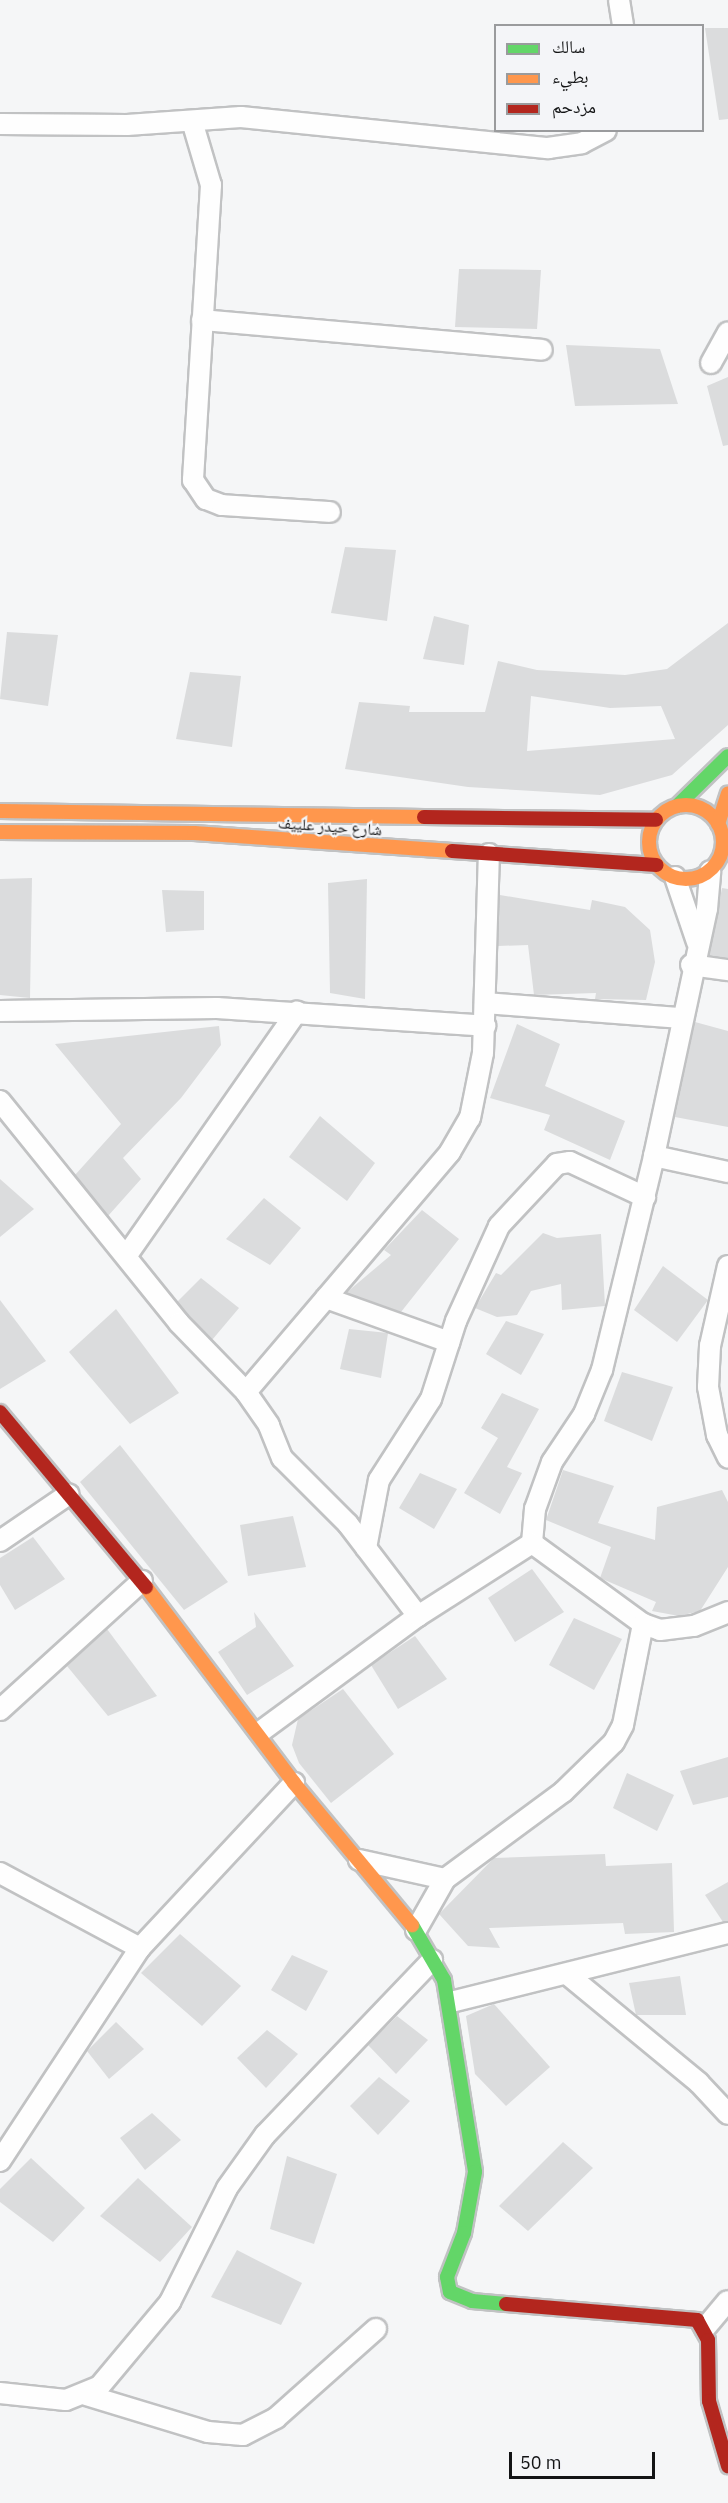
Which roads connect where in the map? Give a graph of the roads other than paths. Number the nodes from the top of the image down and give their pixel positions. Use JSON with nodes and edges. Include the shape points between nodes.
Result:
{"nodes":[{"id":1,"x":619,"y":0,"type":"edge"},
{"id":2,"x":623,"y":24,"type":"edge"},
{"id":3,"x":192,"y":121,"type":"junction"},
{"id":4,"x":0,"y":124,"type":"edge"},
{"id":5,"x":602,"y":132,"type":"edge"},
{"id":6,"x":202,"y":320,"type":"junction"},
{"id":7,"x":728,"y":332,"type":"edge"},
{"id":8,"x":542,"y":350,"type":"dead end"},
{"id":9,"x":711,"y":363,"type":"dead end"},
{"id":10,"x":330,"y":512,"type":"dead end"},
{"id":11,"x":728,"y":756,"type":"edge"},
{"id":12,"x":728,"y":794,"type":"edge"},
{"id":13,"x":677,"y":806,"type":"junction"},
{"id":14,"x":0,"y":811,"type":"edge"},
{"id":15,"x":656,"y":820,"type":"junction"},
{"id":16,"x":722,"y":828,"type":"edge"},
{"id":17,"x":0,"y":832,"type":"edge"},
{"id":18,"x":489,"y":854,"type":"junction"},
{"id":19,"x":657,"y":865,"type":"junction"},
{"id":20,"x":718,"y":865,"type":"edge"},
{"id":21,"x":675,"y":878,"type":"junction"},
{"id":22,"x":697,"y":942,"type":"junction"},
{"id":23,"x":691,"y":965,"type":"junction"},
{"id":24,"x":728,"y":970,"type":"edge"},
{"id":25,"x":485,"y":1003,"type":"junction"},
{"id":26,"x":0,"y":1011,"type":"edge"},
{"id":27,"x":297,"y":1011,"type":"junction"},
{"id":28,"x":681,"y":1018,"type":"junction"},
{"id":29,"x":484,"y":1026,"type":"junction"},
{"id":30,"x":0,"y":1101,"type":"edge"},
{"id":31,"x":654,"y":1156,"type":"junction"},
{"id":32,"x":728,"y":1172,"type":"edge"},
{"id":33,"x":645,"y":1197,"type":"junction"},
{"id":34,"x":127,"y":1255,"type":"junction"},
{"id":35,"x":728,"y":1266,"type":"edge"},
{"id":36,"x":326,"y":1298,"type":"junction"},
{"id":37,"x":449,"y":1342,"type":"junction"},
{"id":38,"x":246,"y":1392,"type":"junction"},
{"id":39,"x":0,"y":1412,"type":"edge"},
{"id":40,"x":728,"y":1458,"type":"edge"},
{"id":41,"x":69,"y":1494,"type":"junction"},
{"id":42,"x":0,"y":1541,"type":"edge"},
{"id":43,"x":532,"y":1543,"type":"junction"},
{"id":44,"x":366,"y":1548,"type":"junction"},
{"id":45,"x":142,"y":1581,"type":"junction"},
{"id":46,"x":728,"y":1612,"type":"edge"},
{"id":47,"x":418,"y":1616,"type":"junction"},
{"id":48,"x":643,"y":1624,"type":"junction"},
{"id":49,"x":0,"y":1709,"type":"edge"},
{"id":50,"x":260,"y":1732,"type":"junction"},
{"id":51,"x":294,"y":1783,"type":"junction"},
{"id":52,"x":360,"y":1860,"type":"junction"},
{"id":53,"x":0,"y":1873,"type":"edge"},
{"id":54,"x":445,"y":1880,"type":"junction"},
{"id":55,"x":416,"y":1930,"type":"junction"},
{"id":56,"x":728,"y":1933,"type":"edge"},
{"id":57,"x":140,"y":1948,"type":"junction"},
{"id":58,"x":432,"y":1960,"type":"junction"},
{"id":59,"x":567,"y":1974,"type":"junction"},
{"id":60,"x":451,"y":2002,"type":"junction"},
{"id":61,"x":728,"y":2114,"type":"edge"},
{"id":62,"x":0,"y":2161,"type":"edge"},
{"id":63,"x":728,"y":2301,"type":"edge"},
{"id":64,"x":705,"y":2328,"type":"junction"},
{"id":65,"x":376,"y":2329,"type":"dead end"},
{"id":66,"x":0,"y":2393,"type":"edge"},
{"id":67,"x":86,"y":2396,"type":"junction"},
{"id":68,"x":728,"y":2466,"type":"edge"}],
"edges":[{"from":1,"to":2,"type":"street"},
{"from":3,"to":4,"type":"street"},
{"from":3,"to":5,"type":"street","via":[[241,117],[548,148],[582,143]]},
{"from":3,"to":6,"type":"street","via":[[212,185]]},
{"from":6,"to":8,"type":"street"},
{"from":6,"to":10,"type":"street","via":[[196,490],[222,505]]},
{"from":7,"to":9,"type":"street"},
{"from":11,"to":13,"type":"street"},
{"from":12,"to":16,"type":"street"},
{"from":13,"to":15,"type":"street"},
{"from":13,"to":16,"type":"street","via":[[700,808]]},
{"from":14,"to":15,"type":"street","name":"شارع حيدر علييف"},
{"from":15,"to":19,"type":"street","via":[[649,847]]},
{"from":16,"to":20,"type":"street"},
{"from":17,"to":18,"type":"street","name":"شارع حيدر علييف","via":[[194,834]]},
{"from":18,"to":19,"type":"street","name":"شارع حيدر علييف"},
{"from":18,"to":25,"type":"street"},
{"from":19,"to":21,"type":"street"},
{"from":20,"to":21,"type":"street"},
{"from":20,"to":22,"type":"street"},
{"from":21,"to":22,"type":"street"},
{"from":22,"to":23,"type":"street"},
{"from":23,"to":24,"type":"street"},
{"from":23,"to":28,"type":"street"},
{"from":25,"to":28,"type":"street"},
{"from":25,"to":29,"type":"street"},
{"from":26,"to":27,"type":"street","via":[[143,1007]]},
{"from":27,"to":29,"type":"street"},
{"from":27,"to":34,"type":"street"},
{"from":28,"to":31,"type":"street"},
{"from":29,"to":36,"type":"street","via":[[478,1093],[461,1135]]},
{"from":30,"to":34,"type":"street"},
{"from":31,"to":32,"type":"street"},
{"from":31,"to":33,"type":"street"},
{"from":33,"to":37,"type":"street","via":[[570,1162],[557,1164],[499,1226]]},
{"from":33,"to":43,"type":"street","via":[[602,1370],[584,1414],[552,1462],[535,1509]]},
{"from":34,"to":38,"type":"street","via":[[179,1323]]},
{"from":35,"to":40,"type":"street","via":[[710,1346],[708,1387],[717,1435]]},
{"from":36,"to":37,"type":"street"},
{"from":36,"to":38,"type":"street"},
{"from":37,"to":44,"type":"street","via":[[431,1399],[392,1453],[379,1480]]},
{"from":38,"to":44,"type":"street","via":[[269,1425],[282,1458]]},
{"from":39,"to":41,"type":"street"},
{"from":41,"to":42,"type":"street"},
{"from":41,"to":45,"type":"street"},
{"from":43,"to":47,"type":"street"},
{"from":43,"to":48,"type":"street"},
{"from":44,"to":47,"type":"street"},
{"from":45,"to":49,"type":"street"},
{"from":45,"to":50,"type":"street"},
{"from":46,"to":48,"type":"street","via":[[679,1628]]},
{"from":47,"to":50,"type":"street"},
{"from":48,"to":54,"type":"street","via":[[623,1725],[615,1742],[563,1792]]},
{"from":50,"to":51,"type":"street"},
{"from":51,"to":52,"type":"street"},
{"from":51,"to":57,"type":"street"},
{"from":52,"to":54,"type":"street"},
{"from":52,"to":55,"type":"street"},
{"from":53,"to":57,"type":"street"},
{"from":54,"to":55,"type":"street"},
{"from":55,"to":58,"type":"street"},
{"from":56,"to":59,"type":"street"},
{"from":57,"to":62,"type":"street"},
{"from":58,"to":60,"type":"street"},
{"from":58,"to":67,"type":"street","via":[[265,2135],[227,2188],[170,2302],[130,2353]]},
{"from":59,"to":60,"type":"street"},
{"from":59,"to":61,"type":"street","via":[[699,2083]]},
{"from":60,"to":64,"type":"street","via":[[475,2172],[464,2233],[447,2277],[450,2292],[472,2301],[681,2317],[697,2320]]},
{"from":63,"to":64,"type":"street"},
{"from":64,"to":68,"type":"street","via":[[709,2401]]},
{"from":65,"to":67,"type":"street","via":[[276,2418],[243,2434],[208,2432]]},
{"from":66,"to":67,"type":"street","via":[[66,2400]]}]}
